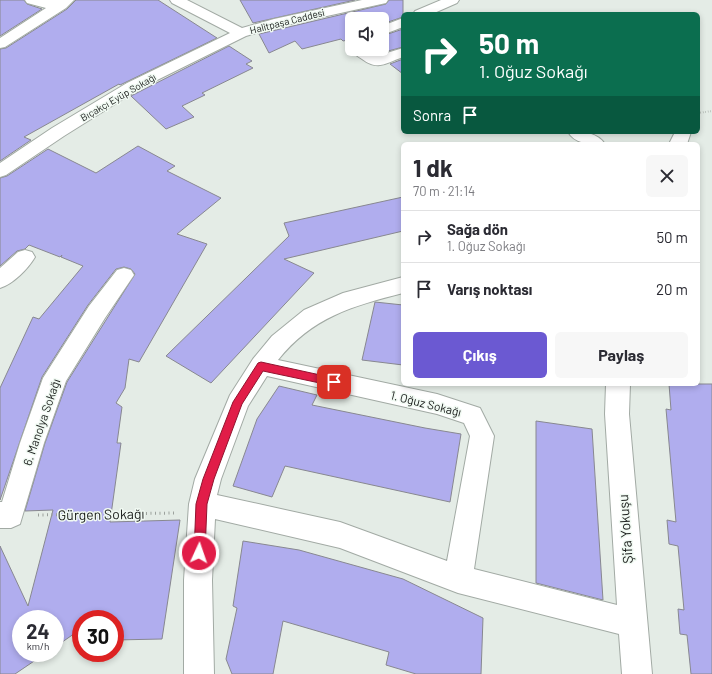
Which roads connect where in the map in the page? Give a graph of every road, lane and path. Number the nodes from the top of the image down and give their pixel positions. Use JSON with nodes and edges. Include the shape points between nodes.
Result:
{"nodes":[{"id":1,"x":32,"y":0,"type":"edge"},
{"id":2,"x":177,"y":0,"type":"edge"},
{"id":3,"x":381,"y":0,"type":"edge"},
{"id":4,"x":452,"y":0,"type":"edge"},
{"id":5,"x":64,"y":2,"type":"edge"},
{"id":6,"x":425,"y":12,"type":"edge"},
{"id":7,"x":401,"y":23,"type":"edge"},
{"id":8,"x":389,"y":28,"type":"edge"},
{"id":9,"x":241,"y":33,"type":"junction"},
{"id":10,"x":0,"y":44,"type":"edge"},
{"id":11,"x":401,"y":53,"type":"edge"},
{"id":12,"x":367,"y":56,"type":"edge"},
{"id":13,"x":712,"y":111,"type":"edge"},
{"id":14,"x":700,"y":113,"type":"edge"},
{"id":15,"x":579,"y":134,"type":"edge"},
{"id":16,"x":593,"y":142,"type":"edge"},
{"id":17,"x":0,"y":171,"type":"edge"},
{"id":18,"x":25,"y":257,"type":"dead end"},
{"id":19,"x":124,"y":275,"type":"dead end"},
{"id":20,"x":0,"y":280,"type":"edge"},
{"id":21,"x":401,"y":286,"type":"edge"},
{"id":22,"x":261,"y":366,"type":"junction"},
{"id":23,"x":618,"y":386,"type":"edge"},
{"id":24,"x":202,"y":508,"type":"junction"},
{"id":25,"x":5,"y":515,"type":"edge"},
{"id":26,"x":458,"y":579,"type":"junction"},
{"id":27,"x":632,"y":623,"type":"junction"},
{"id":28,"x":199,"y":674,"type":"edge"},
{"id":29,"x":637,"y":674,"type":"edge"}],
"edges":[{"from":1,"to":5,"type":"street","via":[[47,4]]},
{"from":2,"to":9,"type":"street","name":"Halitpaşa Caddesi"},
{"from":3,"to":9,"type":"street","name":"Halitpaşa Caddesi","via":[[274,23]]},
{"from":4,"to":6,"type":"street"},
{"from":5,"to":10,"type":"street"},
{"from":7,"to":8,"type":"street"},
{"from":9,"to":17,"type":"street","name":"Bıçakçı Eyüp Sokağı","via":[[133,86]]},
{"from":11,"to":12,"type":"street","via":[[375,62]]},
{"from":13,"to":14,"type":"path"},
{"from":15,"to":16,"type":"street"},
{"from":18,"to":20,"type":"street"},
{"from":19,"to":25,"type":"street","name":"6. Manolya Sokağı","via":[[96,312],[55,378]]},
{"from":21,"to":22,"type":"street","via":[[350,299],[312,316],[280,342]]},
{"from":22,"to":24,"type":"street","via":[[238,402],[208,479]]},
{"from":22,"to":26,"type":"street","name":"1. Oğuz Sokağı","via":[[437,404],[472,415],[482,436]]},
{"from":23,"to":27,"type":"street","name":"Şifa Yokuşu","via":[[617,414]]},
{"from":24,"to":25,"type":"path","name":"Gürgen Sokağı"},
{"from":24,"to":26,"type":"street","via":[[340,535]]},
{"from":24,"to":28,"type":"street","via":[[198,580]]},
{"from":26,"to":27,"type":"street"},
{"from":27,"to":29,"type":"street","name":"Şifa Yokuşu"}]}
